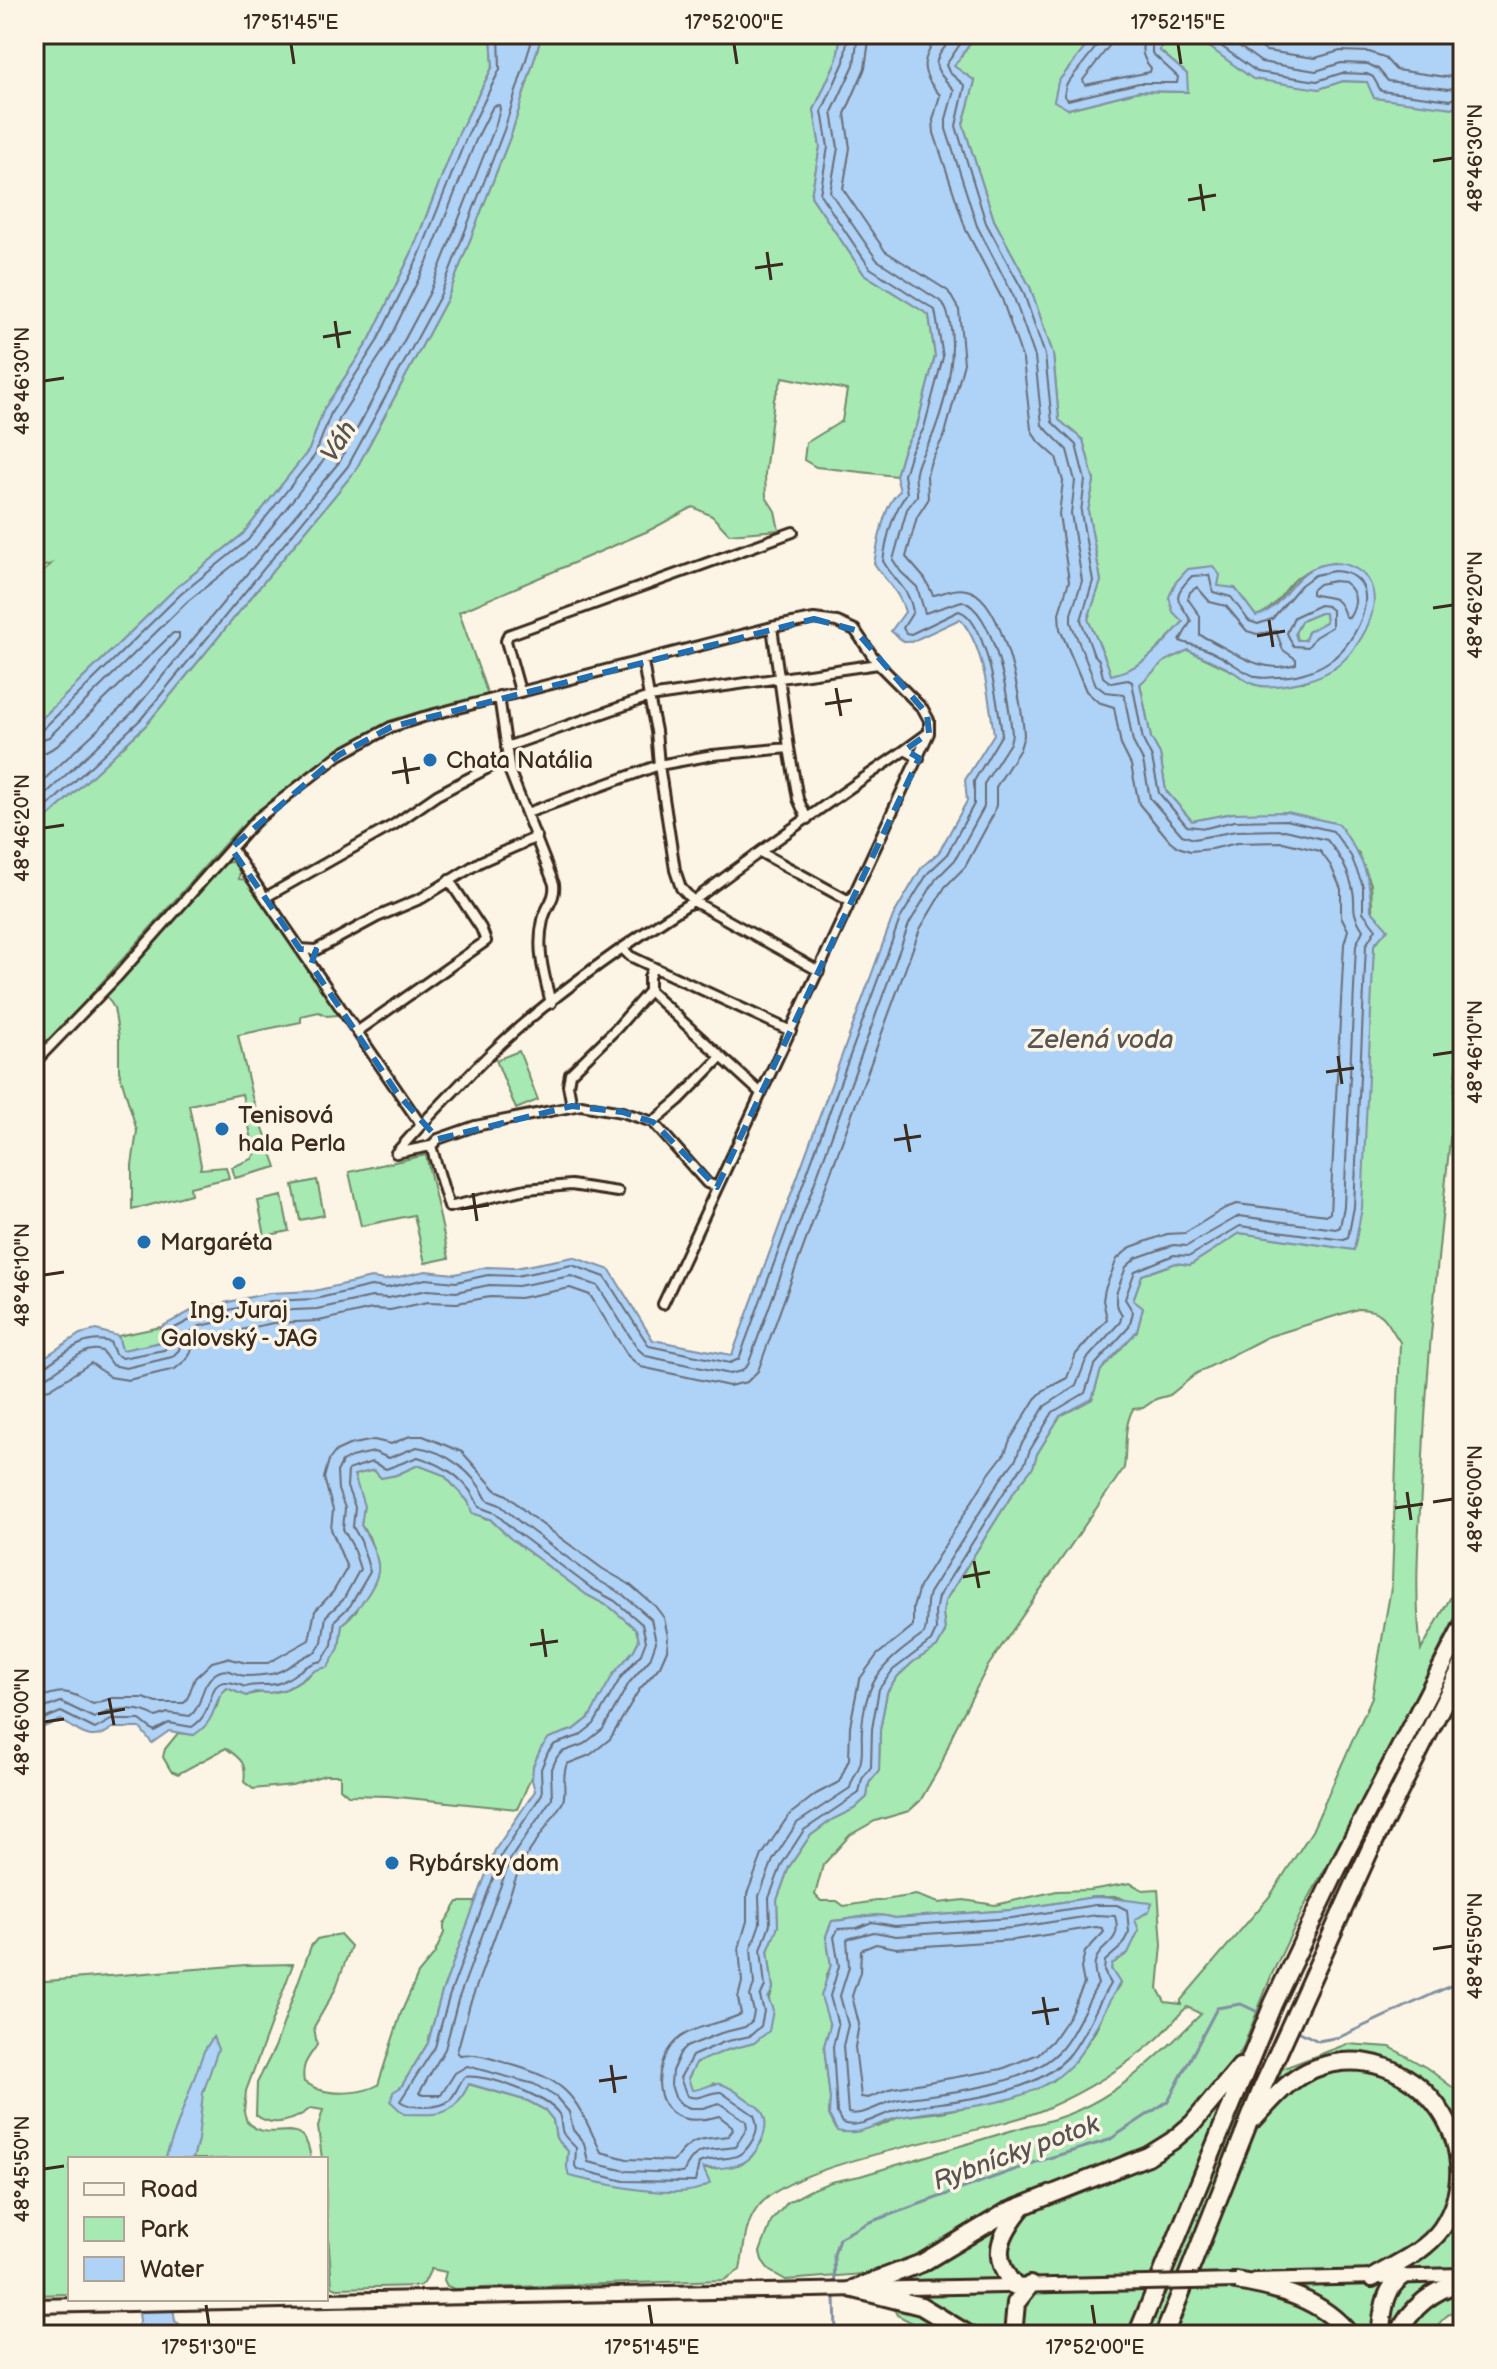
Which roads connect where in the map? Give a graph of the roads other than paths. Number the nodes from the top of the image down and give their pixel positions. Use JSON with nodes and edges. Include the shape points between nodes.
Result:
{"nodes":[{"id":1,"x":793,"y":532,"type":"dead end"},
{"id":2,"x":772,"y":627,"type":"junction"},
{"id":3,"x":643,"y":662,"type":"junction"},
{"id":4,"x":878,"y":664,"type":"junction"},
{"id":5,"x":780,"y":679,"type":"junction"},
{"id":6,"x":520,"y":691,"type":"junction"},
{"id":7,"x":499,"y":696,"type":"junction"},
{"id":8,"x":649,"y":697,"type":"junction"},
{"id":9,"x":929,"y":733,"type":"junction"},
{"id":10,"x":506,"y":747,"type":"junction"},
{"id":11,"x":789,"y":748,"type":"junction"},
{"id":12,"x":905,"y":750,"type":"junction"},
{"id":13,"x":507,"y":758,"type":"junction"},
{"id":14,"x":919,"y":758,"type":"junction"},
{"id":15,"x":659,"y":765,"type":"junction"},
{"id":16,"x":527,"y":813,"type":"junction"},
{"id":17,"x":807,"y":819,"type":"junction"},
{"id":18,"x":537,"y":837,"type":"junction"},
{"id":19,"x":231,"y":848,"type":"junction"},
{"id":20,"x":760,"y":852,"type":"junction"},
{"id":21,"x":449,"y":880,"type":"junction"},
{"id":22,"x":266,"y":897,"type":"junction"},
{"id":23,"x":693,"y":901,"type":"junction"},
{"id":24,"x":851,"y":902,"type":"junction"},
{"id":25,"x":300,"y":949,"type":"junction"},
{"id":26,"x":623,"y":949,"type":"junction"},
{"id":27,"x":316,"y":950,"type":"junction"},
{"id":28,"x":311,"y":965,"type":"junction"},
{"id":29,"x":653,"y":967,"type":"junction"},
{"id":30,"x":819,"y":971,"type":"junction"},
{"id":31,"x":649,"y":991,"type":"junction"},
{"id":32,"x":551,"y":1003,"type":"junction"},
{"id":33,"x":358,"y":1031,"type":"junction"},
{"id":34,"x":791,"y":1031,"type":"junction"},
{"id":35,"x":721,"y":1057,"type":"junction"},
{"id":36,"x":34,"y":1063,"type":"edge"},
{"id":37,"x":761,"y":1093,"type":"junction"},
{"id":38,"x":572,"y":1106,"type":"junction"},
{"id":39,"x":653,"y":1122,"type":"junction"},
{"id":40,"x":423,"y":1124,"type":"junction"},
{"id":41,"x":434,"y":1142,"type":"junction"},
{"id":42,"x":717,"y":1187,"type":"junction"},
{"id":43,"x":618,"y":1192,"type":"dead end"},
{"id":44,"x":663,"y":1304,"type":"dead end"},
{"id":45,"x":1463,"y":1626,"type":"edge"},
{"id":46,"x":1463,"y":1664,"type":"edge"},
{"id":47,"x":1250,"y":2058,"type":"junction"},
{"id":48,"x":1248,"y":2125,"type":"junction"},
{"id":49,"x":1024,"y":2205,"type":"junction"},
{"id":50,"x":1402,"y":2277,"type":"junction"},
{"id":51,"x":1372,"y":2278,"type":"junction"},
{"id":52,"x":1463,"y":2278,"type":"edge"},
{"id":53,"x":1236,"y":2281,"type":"junction"},
{"id":54,"x":1022,"y":2285,"type":"junction"},
{"id":55,"x":853,"y":2289,"type":"junction"},
{"id":56,"x":328,"y":2300,"type":"edge"},
{"id":57,"x":295,"y":2301,"type":"edge"},
{"id":58,"x":34,"y":2306,"type":"edge"},
{"id":59,"x":969,"y":2335,"type":"edge"},
{"id":60,"x":1013,"y":2335,"type":"edge"},
{"id":61,"x":1137,"y":2335,"type":"edge"},
{"id":62,"x":1164,"y":2335,"type":"edge"},
{"id":63,"x":1350,"y":2335,"type":"edge"},
{"id":64,"x":1380,"y":2335,"type":"edge"},
{"id":65,"x":1398,"y":2335,"type":"edge"}],
"edges":[{"from":1,"to":6,"type":"street","via":[[508,635]]},
{"from":2,"to":3,"type":"street"},
{"from":2,"to":4,"type":"street","via":[[814,619],[849,626]]},
{"from":2,"to":5,"type":"street"},
{"from":3,"to":6,"type":"street"},
{"from":3,"to":8,"type":"street"},
{"from":4,"to":5,"type":"street"},
{"from":4,"to":9,"type":"street","via":[[923,709]]},
{"from":5,"to":8,"type":"street"},
{"from":5,"to":11,"type":"street"},
{"from":6,"to":7,"type":"street"},
{"from":7,"to":10,"type":"street"},
{"from":7,"to":19,"type":"street","via":[[412,720],[362,741],[257,819]]},
{"from":8,"to":10,"type":"street"},
{"from":8,"to":15,"type":"street"},
{"from":9,"to":12,"type":"street"},
{"from":9,"to":14,"type":"street"},
{"from":10,"to":13,"type":"street"},
{"from":11,"to":15,"type":"street"},
{"from":11,"to":17,"type":"street"},
{"from":12,"to":14,"type":"street"},
{"from":12,"to":17,"type":"street"},
{"from":13,"to":16,"type":"street"},
{"from":13,"to":22,"type":"street"},
{"from":14,"to":24,"type":"street"},
{"from":15,"to":16,"type":"street"},
{"from":15,"to":23,"type":"street","via":[[675,870]]},
{"from":16,"to":18,"type":"street"},
{"from":17,"to":20,"type":"street"},
{"from":18,"to":21,"type":"street"},
{"from":18,"to":32,"type":"street","via":[[555,891],[543,921],[540,949]]},
{"from":19,"to":22,"type":"street"},
{"from":19,"to":36,"type":"street"},
{"from":20,"to":23,"type":"street"},
{"from":20,"to":24,"type":"street"},
{"from":21,"to":27,"type":"street"},
{"from":21,"to":33,"type":"street","via":[[486,941]]},
{"from":22,"to":25,"type":"street"},
{"from":23,"to":26,"type":"street"},
{"from":23,"to":30,"type":"street"},
{"from":24,"to":30,"type":"street"},
{"from":25,"to":27,"type":"street"},
{"from":25,"to":28,"type":"street"},
{"from":26,"to":29,"type":"street"},
{"from":26,"to":32,"type":"street"},
{"from":27,"to":28,"type":"street"},
{"from":28,"to":33,"type":"street"},
{"from":29,"to":31,"type":"street"},
{"from":29,"to":34,"type":"street"},
{"from":30,"to":34,"type":"street"},
{"from":31,"to":35,"type":"street"},
{"from":31,"to":38,"type":"street","via":[[570,1074]]},
{"from":32,"to":40,"type":"street","via":[[491,1052]]},
{"from":33,"to":40,"type":"street"},
{"from":34,"to":37,"type":"street"},
{"from":35,"to":37,"type":"street"},
{"from":35,"to":39,"type":"street"},
{"from":37,"to":42,"type":"street"},
{"from":38,"to":39,"type":"street"},
{"from":38,"to":41,"type":"street","via":[[475,1126]]},
{"from":39,"to":42,"type":"street","via":[[707,1183]]},
{"from":40,"to":41,"type":"street"},
{"from":40,"to":41,"type":"street","via":[[396,1153]]},
{"from":41,"to":43,"type":"street","via":[[449,1207],[526,1189],[571,1185]]},
{"from":42,"to":44,"type":"street"},
{"from":45,"to":47,"type":"highway","via":[[1337,1869]]},
{"from":46,"to":48,"type":"highway","via":[[1383,1823]]},
{"from":47,"to":49,"type":"highway","via":[[1203,2114],[1172,2141],[1123,2167]]},
{"from":47,"to":61,"type":"highway"},
{"from":48,"to":51,"type":"highway","via":[[1297,2077],[1342,2062],[1390,2068],[1419,2083],[1444,2112],[1461,2164],[1451,2213],[1412,2256]]},
{"from":48,"to":62,"type":"highway"},
{"from":49,"to":54,"type":"highway","via":[[1001,2238],[999,2254],[1004,2274]]},
{"from":49,"to":55,"type":"highway","via":[[912,2267]]},
{"from":50,"to":51,"type":"main road"},
{"from":50,"to":52,"type":"main road"},
{"from":50,"to":64,"type":"highway","via":[[1389,2291]]},
{"from":51,"to":53,"type":"main road"},
{"from":52,"to":65,"type":"highway","via":[[1425,2299]]},
{"from":53,"to":54,"type":"main road","bridge":true},
{"from":53,"to":63,"type":"highway","via":[[1269,2286],[1312,2304],[1338,2320]]},
{"from":54,"to":55,"type":"main road"},
{"from":54,"to":60,"type":"highway"},
{"from":55,"to":56,"type":"main road"},
{"from":55,"to":59,"type":"highway","via":[[916,2304]]},
{"from":57,"to":58,"type":"main road"}]}
